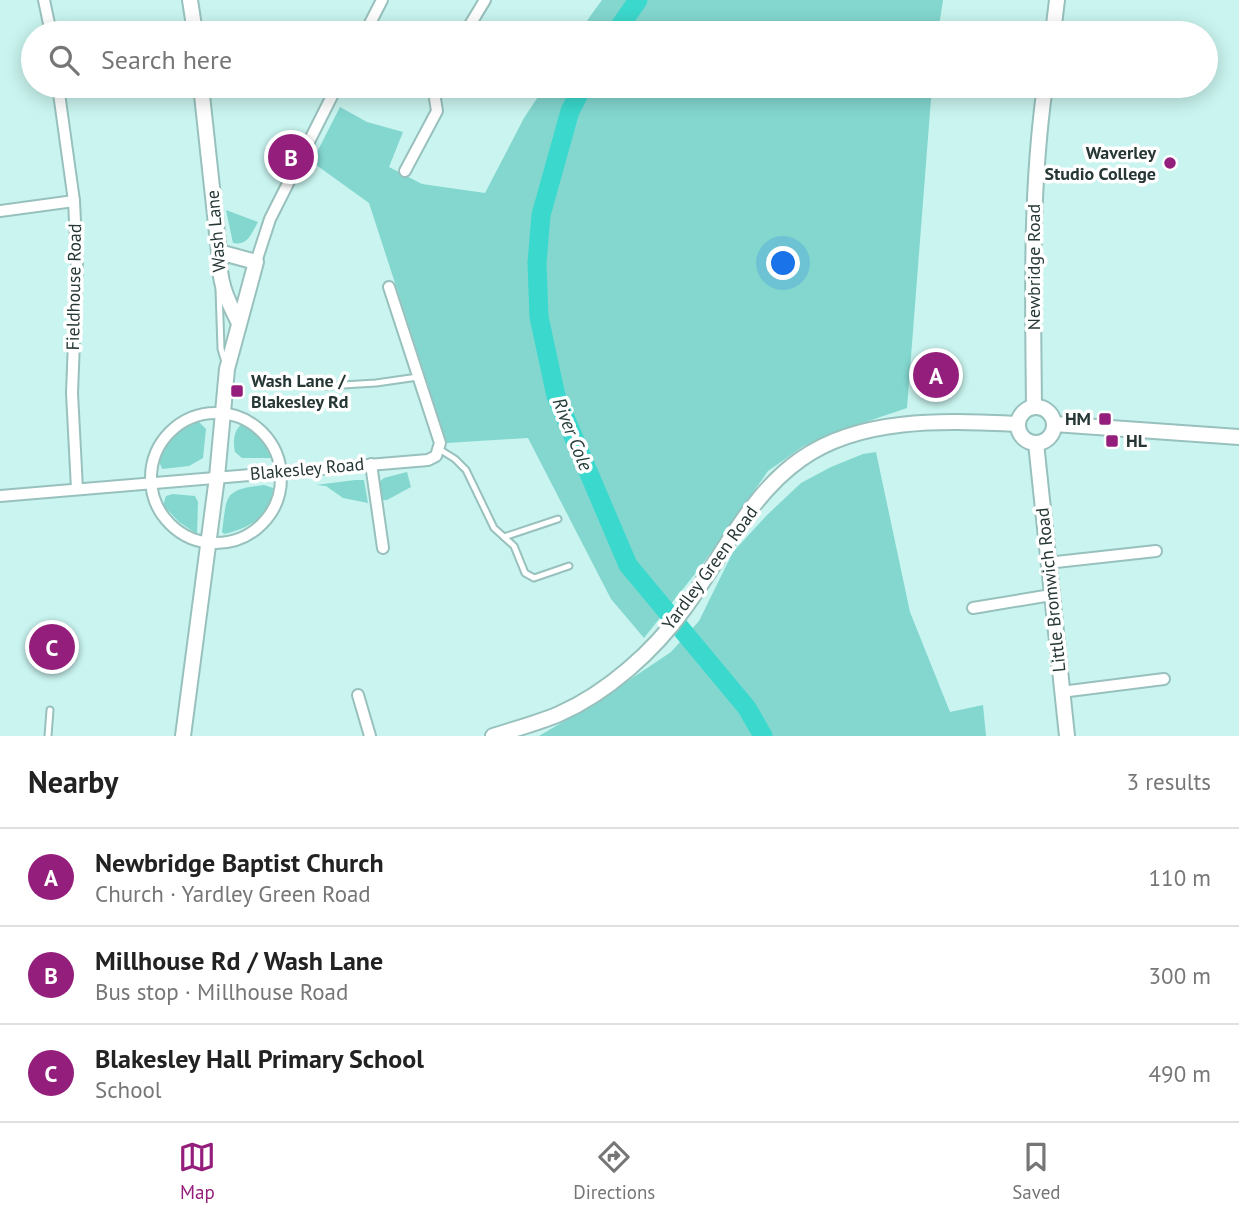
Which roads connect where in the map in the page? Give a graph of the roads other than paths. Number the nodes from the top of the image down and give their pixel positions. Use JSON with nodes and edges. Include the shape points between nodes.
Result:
{"nodes":[{"id":1,"x":44,"y":0,"type":"edge"},
{"id":2,"x":190,"y":0,"type":"edge"},
{"id":3,"x":382,"y":0,"type":"edge"},
{"id":4,"x":485,"y":0,"type":"edge"},
{"id":5,"x":1058,"y":0,"type":"edge"},
{"id":6,"x":48,"y":21,"type":"edge"},
{"id":7,"x":193,"y":21,"type":"edge"},
{"id":8,"x":371,"y":21,"type":"edge"},
{"id":9,"x":472,"y":21,"type":"edge"},
{"id":10,"x":1055,"y":21,"type":"edge"},
{"id":11,"x":60,"y":98,"type":"edge"},
{"id":12,"x":202,"y":98,"type":"edge"},
{"id":13,"x":331,"y":98,"type":"edge"},
{"id":14,"x":435,"y":98,"type":"edge"},
{"id":15,"x":1043,"y":98,"type":"edge"},
{"id":16,"x":405,"y":171,"type":"dead end"},
{"id":17,"x":74,"y":201,"type":"junction"},
{"id":18,"x":0,"y":211,"type":"edge"},
{"id":19,"x":219,"y":252,"type":"junction"},
{"id":20,"x":256,"y":262,"type":"junction"},
{"id":21,"x":220,"y":283,"type":"junction"},
{"id":22,"x":389,"y":287,"type":"dead end"},
{"id":23,"x":239,"y":323,"type":"junction"},
{"id":24,"x":227,"y":369,"type":"junction"},
{"id":25,"x":418,"y":377,"type":"junction"},
{"id":26,"x":321,"y":380,"type":"dead end"},
{"id":27,"x":1034,"y":407,"type":"junction"},
{"id":28,"x":224,"y":413,"type":"junction"},
{"id":29,"x":1018,"y":424,"type":"junction"},
{"id":30,"x":1054,"y":424,"type":"junction"},
{"id":31,"x":1239,"y":437,"type":"edge"},
{"id":32,"x":1036,"y":443,"type":"junction"},
{"id":33,"x":439,"y":449,"type":"junction"},
{"id":34,"x":372,"y":464,"type":"junction"},
{"id":35,"x":282,"y":472,"type":"junction"},
{"id":36,"x":218,"y":477,"type":"junction"},
{"id":37,"x":149,"y":483,"type":"junction"},
{"id":38,"x":77,"y":489,"type":"junction"},
{"id":39,"x":0,"y":496,"type":"edge"},
{"id":40,"x":558,"y":519,"type":"dead end"},
{"id":41,"x":504,"y":537,"type":"junction"},
{"id":42,"x":209,"y":543,"type":"junction"},
{"id":43,"x":383,"y":548,"type":"dead end"},
{"id":44,"x":1156,"y":551,"type":"dead end"},
{"id":45,"x":1047,"y":563,"type":"junction"},
{"id":46,"x":569,"y":566,"type":"dead end"},
{"id":47,"x":1051,"y":595,"type":"junction"},
{"id":48,"x":973,"y":608,"type":"dead end"},
{"id":49,"x":1164,"y":679,"type":"dead end"},
{"id":50,"x":1061,"y":692,"type":"junction"},
{"id":51,"x":358,"y":695,"type":"dead end"},
{"id":52,"x":50,"y":710,"type":"dead end"},
{"id":53,"x":48,"y":736,"type":"edge"},
{"id":54,"x":183,"y":736,"type":"edge"},
{"id":55,"x":370,"y":736,"type":"edge"},
{"id":56,"x":494,"y":736,"type":"edge"},
{"id":57,"x":1067,"y":736,"type":"edge"}],
"edges":[{"from":1,"to":6,"type":"street"},
{"from":2,"to":7,"type":"street"},
{"from":3,"to":8,"type":"street"},
{"from":4,"to":9,"type":"street"},
{"from":5,"to":10,"type":"street"},
{"from":11,"to":17,"type":"street","name":"Fieldhouse Road"},
{"from":12,"to":19,"type":"street","name":"Wash Lane"},
{"from":13,"to":20,"type":"street","via":[[270,219]]},
{"from":14,"to":16,"type":"street","via":[[437,111]]},
{"from":15,"to":27,"type":"street","name":"Newbridge Road","via":[[1032,210]]},
{"from":17,"to":18,"type":"street"},
{"from":17,"to":38,"type":"street","name":"Fieldhouse Road","via":[[77,263],[72,393]]},
{"from":19,"to":20,"type":"street"},
{"from":19,"to":21,"type":"street","name":"Wash Lane"},
{"from":20,"to":23,"type":"street"},
{"from":21,"to":23,"type":"street","name":"Wash Lane"},
{"from":21,"to":24,"type":"lane","via":[[221,349]]},
{"from":22,"to":25,"type":"street"},
{"from":23,"to":24,"type":"street"},
{"from":24,"to":28,"type":"street"},
{"from":25,"to":26,"type":"lane","via":[[326,386]]},
{"from":25,"to":33,"type":"street"},
{"from":27,"to":29,"type":"street","via":[[1025,411]]},
{"from":27,"to":30,"type":"street","via":[[1048,411]]},
{"from":28,"to":35,"type":"street","via":[[245,419],[262,431],[278,455]]},
{"from":28,"to":36,"type":"street"},
{"from":28,"to":37,"type":"street","via":[[199,414],[167,434],[154,456]]},
{"from":29,"to":32,"type":"street","via":[[1021,435]]},
{"from":29,"to":56,"type":"street","name":"Yardley Green Road","via":[[930,421],[886,427],[802,458],[749,511],[685,609],[630,667],[560,714]]},
{"from":30,"to":31,"type":"street"},
{"from":30,"to":32,"type":"street","via":[[1046,440]]},
{"from":32,"to":45,"type":"street","name":"Little Bromwich Road"},
{"from":33,"to":34,"type":"street","name":"Blakesley Road","via":[[428,460]]},
{"from":33,"to":41,"type":"lane","via":[[466,470],[494,528]]},
{"from":34,"to":35,"type":"street","name":"Blakesley Road"},
{"from":34,"to":43,"type":"street"},
{"from":35,"to":36,"type":"street","name":"Blakesley Road"},
{"from":35,"to":42,"type":"street","via":[[274,507],[258,528],[235,540]]},
{"from":36,"to":37,"type":"street","name":"Blakesley Road"},
{"from":36,"to":42,"type":"street"},
{"from":37,"to":38,"type":"street","name":"Blakesley Road"},
{"from":37,"to":42,"type":"street","via":[[157,507],[173,527]]},
{"from":38,"to":39,"type":"street","name":"Blakesley Road"},
{"from":40,"to":41,"type":"lane"},
{"from":41,"to":46,"type":"lane","via":[[514,546],[526,573],[534,578]]},
{"from":42,"to":54,"type":"street"},
{"from":44,"to":45,"type":"street"},
{"from":45,"to":47,"type":"street","name":"Little Bromwich Road"},
{"from":47,"to":48,"type":"street"},
{"from":47,"to":50,"type":"street","name":"Little Bromwich Road"},
{"from":49,"to":50,"type":"street"},
{"from":50,"to":57,"type":"street","name":"Little Bromwich Road"},
{"from":51,"to":55,"type":"street"},
{"from":52,"to":53,"type":"lane"}]}
